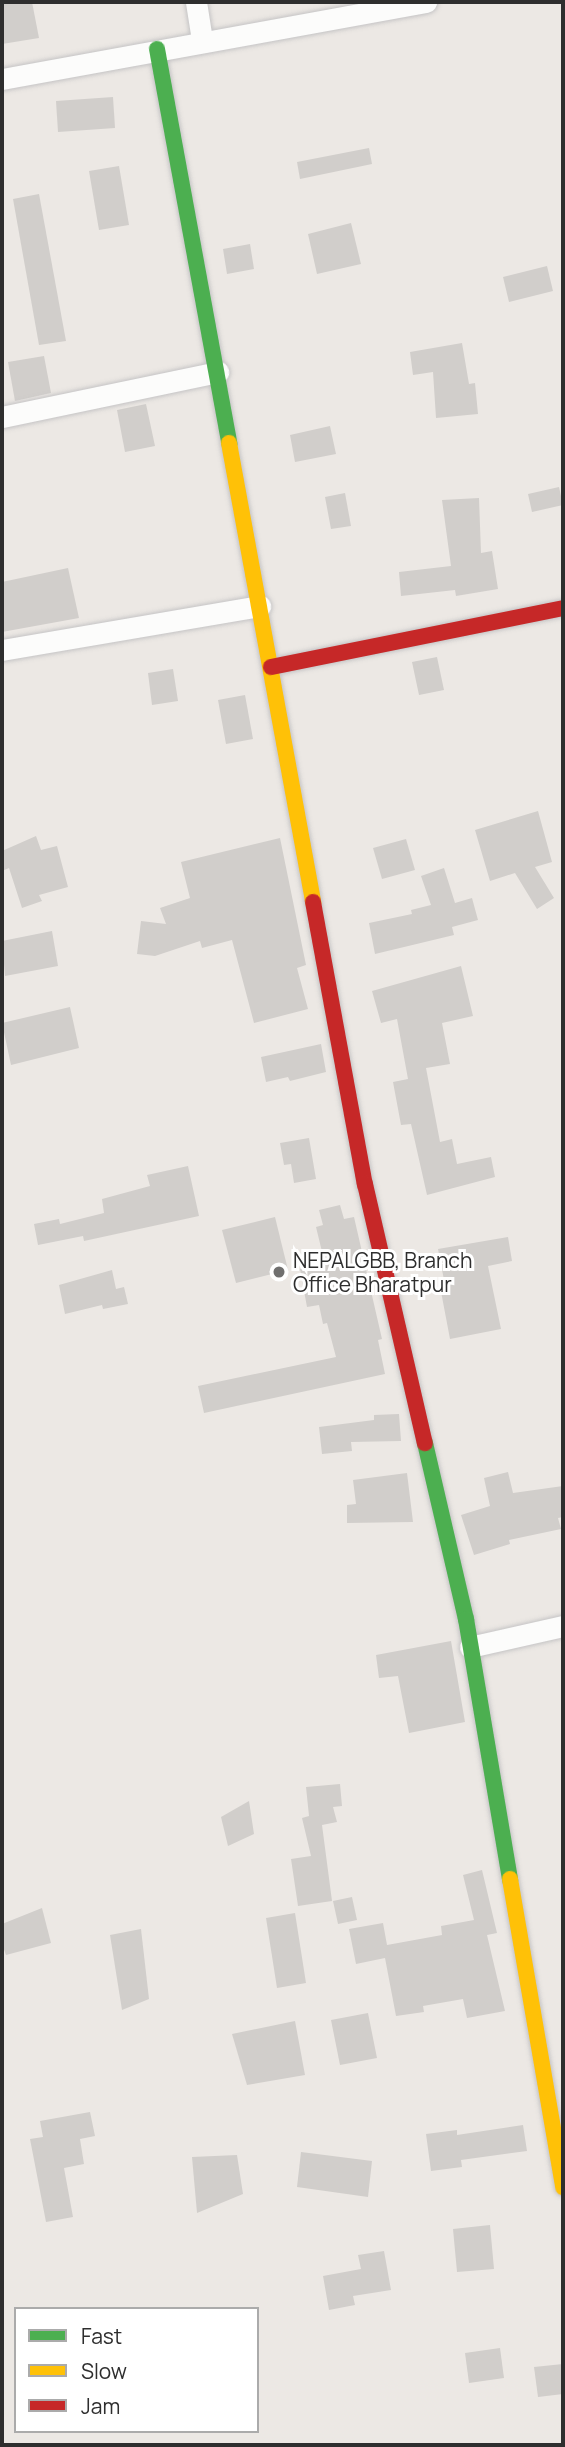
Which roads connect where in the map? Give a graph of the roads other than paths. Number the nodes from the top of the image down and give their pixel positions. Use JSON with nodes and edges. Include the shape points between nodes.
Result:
{"nodes":[{"id":1,"x":196,"y":2,"type":"edge"},
{"id":2,"x":426,"y":2,"type":"edge"},
{"id":3,"x":321,"y":11,"type":"edge"},
{"id":4,"x":202,"y":41,"type":"junction"},
{"id":5,"x":158,"y":49,"type":"junction"},
{"id":6,"x":2,"y":79,"type":"edge"},
{"id":7,"x":218,"y":372,"type":"junction"},
{"id":8,"x":2,"y":416,"type":"edge"},
{"id":9,"x":260,"y":606,"type":"junction"},
{"id":10,"x":563,"y":608,"type":"edge"},
{"id":11,"x":2,"y":650,"type":"edge"},
{"id":12,"x":271,"y":667,"type":"junction"},
{"id":13,"x":563,"y":1626,"type":"edge"},
{"id":14,"x":470,"y":1647,"type":"junction"},
{"id":15,"x":563,"y":2187,"type":"edge"}],
"edges":[{"from":1,"to":4,"type":"street"},
{"from":2,"to":3,"type":"street"},
{"from":3,"to":4,"type":"street"},
{"from":4,"to":5,"type":"street"},
{"from":5,"to":6,"type":"street"},
{"from":5,"to":7,"type":"street"},
{"from":7,"to":8,"type":"street"},
{"from":7,"to":9,"type":"street"},
{"from":9,"to":11,"type":"street"},
{"from":9,"to":12,"type":"street"},
{"from":10,"to":12,"type":"street"},
{"from":12,"to":14,"type":"street","via":[[365,1184]]},
{"from":13,"to":14,"type":"street"},
{"from":14,"to":15,"type":"street"}]}
